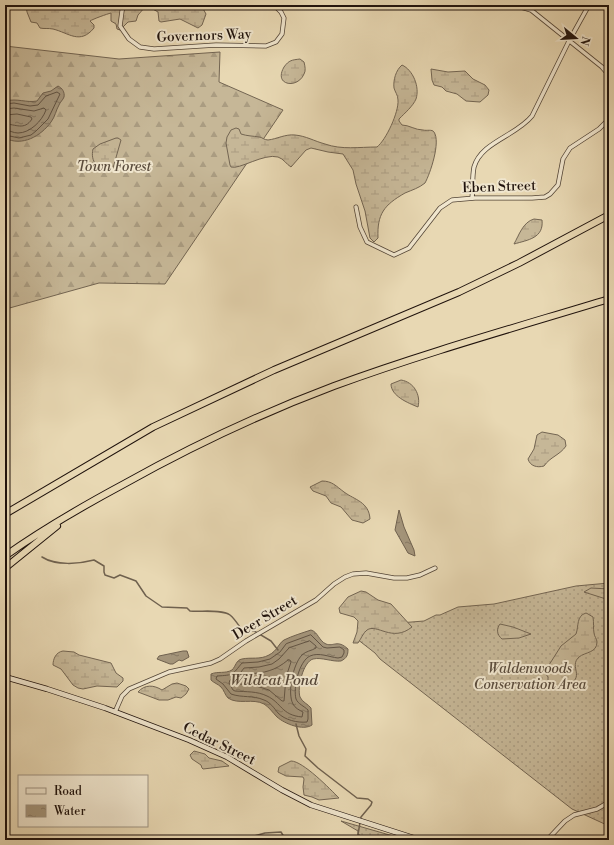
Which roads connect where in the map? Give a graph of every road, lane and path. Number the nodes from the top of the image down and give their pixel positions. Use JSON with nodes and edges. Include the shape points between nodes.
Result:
{"nodes":[{"id":1,"x":124,"y":5,"type":"edge"},
{"id":2,"x":274,"y":5,"type":"edge"},
{"id":3,"x":514,"y":5,"type":"edge"},
{"id":4,"x":589,"y":5,"type":"edge"},
{"id":5,"x":569,"y":41,"type":"junction"},
{"id":6,"x":609,"y":63,"type":"edge"},
{"id":7,"x":604,"y":69,"type":"junction"},
{"id":8,"x":609,"y":75,"type":"edge"},
{"id":9,"x":609,"y":119,"type":"edge"},
{"id":10,"x":472,"y":198,"type":"junction"},
{"id":11,"x":356,"y":207,"type":"dead end"},
{"id":12,"x":609,"y":215,"type":"edge"},
{"id":13,"x":609,"y":299,"type":"edge"},
{"id":14,"x":49,"y":489,"type":"junction"},
{"id":15,"x":76,"y":511,"type":"junction"},
{"id":16,"x":5,"y":514,"type":"edge"},
{"id":17,"x":5,"y":518,"type":"edge"},
{"id":18,"x":5,"y":556,"type":"edge"},
{"id":19,"x":5,"y":568,"type":"edge"},
{"id":20,"x":435,"y":568,"type":"dead end"},
{"id":21,"x":5,"y":677,"type":"edge"},
{"id":22,"x":115,"y":712,"type":"junction"},
{"id":23,"x":609,"y":802,"type":"edge"},
{"id":24,"x":420,"y":840,"type":"edge"},
{"id":25,"x":547,"y":840,"type":"edge"}],
"edges":[{"from":1,"to":2,"type":"street","name":"Governors Way","via":[[120,26],[129,39],[140,48],[154,49],[216,45],[266,46],[276,42],[282,34],[284,18]]},
{"from":3,"to":5,"type":"street","via":[[531,10]]},
{"from":4,"to":5,"type":"street"},
{"from":5,"to":7,"type":"street"},
{"from":5,"to":10,"type":"street","via":[[528,120],[478,157],[473,172]]},
{"from":6,"to":7,"type":"street"},
{"from":7,"to":8,"type":"street"},
{"from":9,"to":10,"type":"street","name":"Eben Street","via":[[599,129],[570,148],[563,159],[558,185],[550,194],[532,198]]},
{"from":10,"to":11,"type":"street","name":"Eben Street","via":[[456,199],[444,205],[409,248],[394,256],[367,242],[360,227]]},
{"from":12,"to":14,"type":"highway","via":[[459,292],[274,370],[153,427]]},
{"from":13,"to":15,"type":"highway","via":[[402,362],[297,401],[168,459]]},
{"from":14,"to":16,"type":"highway"},
{"from":14,"to":17,"type":"highway"},
{"from":15,"to":18,"type":"highway"},
{"from":15,"to":19,"type":"highway"},
{"from":20,"to":22,"type":"street","name":"Deer Street","via":[[407,578],[366,573],[350,575],[337,582],[316,600],[217,660],[169,672],[129,689],[122,696]]},
{"from":21,"to":22,"type":"main road","name":"Cedar Street"},
{"from":22,"to":24,"type":"main road","name":"Cedar Street","via":[[218,753],[304,802]]},
{"from":23,"to":25,"type":"street","via":[[597,809],[574,815]]}]}
